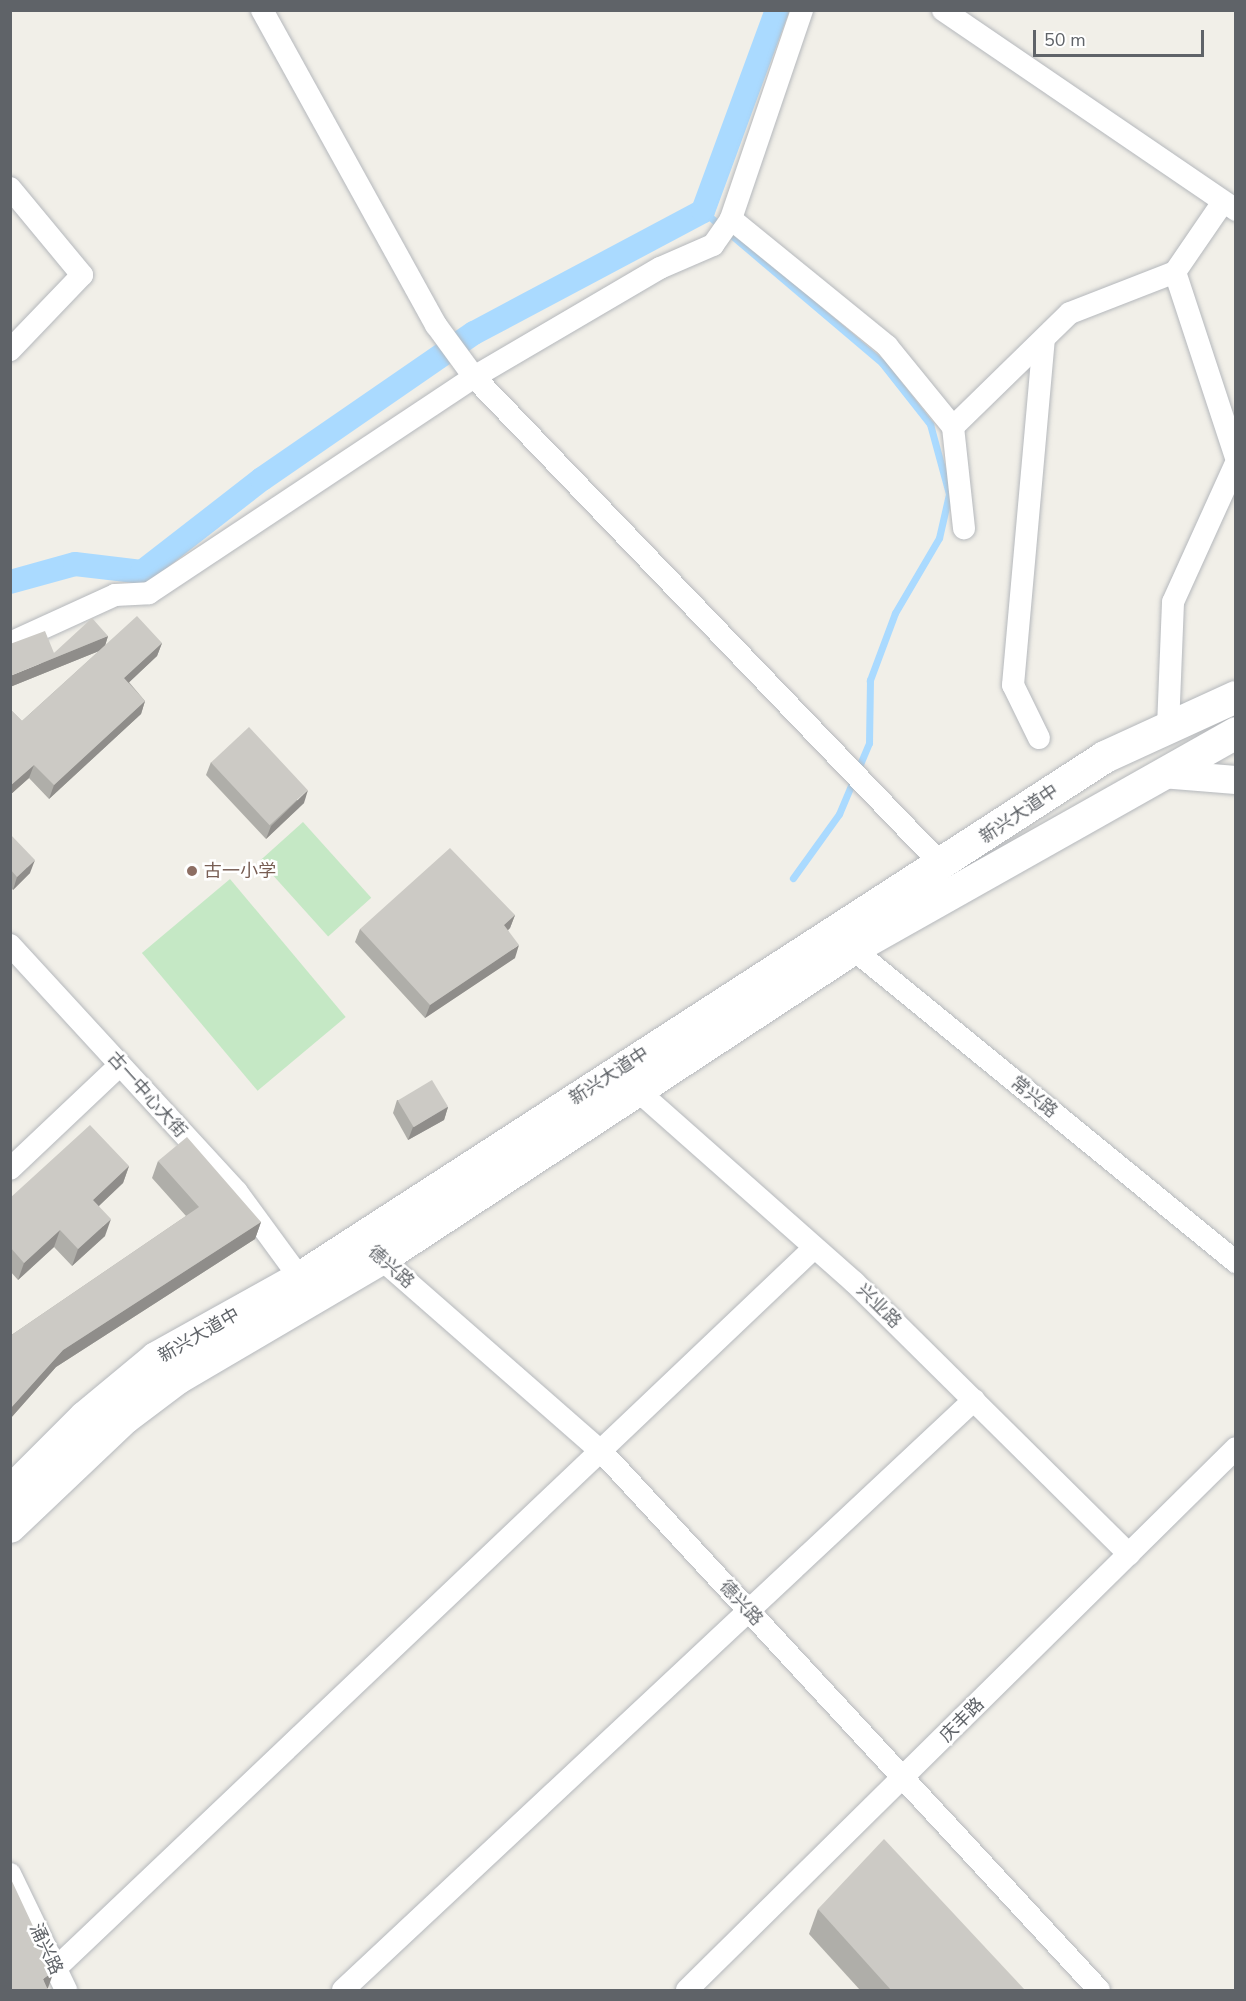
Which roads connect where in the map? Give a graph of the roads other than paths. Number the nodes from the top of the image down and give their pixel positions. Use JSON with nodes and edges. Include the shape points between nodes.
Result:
{"nodes":[{"id":1,"x":262,"y":10,"type":"edge"},
{"id":2,"x":802,"y":10,"type":"edge"},
{"id":3,"x":943,"y":10,"type":"edge"},
{"id":4,"x":10,"y":188,"type":"edge"},
{"id":5,"x":1229,"y":206,"type":"edge"},
{"id":6,"x":731,"y":219,"type":"junction"},
{"id":7,"x":1175,"y":272,"type":"junction"},
{"id":8,"x":1044,"y":339,"type":"junction"},
{"id":9,"x":10,"y":350,"type":"edge"},
{"id":10,"x":474,"y":377,"type":"junction"},
{"id":11,"x":953,"y":426,"type":"junction"},
{"id":12,"x":1236,"y":458,"type":"edge"},
{"id":13,"x":1236,"y":463,"type":"edge"},
{"id":14,"x":964,"y":528,"type":"dead end"},
{"id":15,"x":10,"y":643,"type":"edge"},
{"id":16,"x":1229,"y":708,"type":"edge"},
{"id":17,"x":1168,"y":727,"type":"junction"},
{"id":18,"x":1236,"y":732,"type":"edge"},
{"id":19,"x":1039,"y":738,"type":"dead end"},
{"id":20,"x":1162,"y":774,"type":"junction"},
{"id":21,"x":1236,"y":780,"type":"edge"},
{"id":22,"x":942,"y":865,"type":"junction"},
{"id":23,"x":842,"y":940,"type":"junction"},
{"id":24,"x":10,"y":945,"type":"edge"},
{"id":25,"x":120,"y":1065,"type":"junction"},
{"id":26,"x":616,"y":1071,"type":"junction"},
{"id":27,"x":639,"y":1092,"type":"junction"},
{"id":28,"x":10,"y":1169,"type":"edge"},
{"id":29,"x":814,"y":1248,"type":"junction"},
{"id":30,"x":370,"y":1249,"type":"junction"},
{"id":31,"x":1236,"y":1263,"type":"edge"},
{"id":32,"x":300,"y":1278,"type":"junction"},
{"id":33,"x":974,"y":1400,"type":"junction"},
{"id":34,"x":1236,"y":1448,"type":"edge"},
{"id":35,"x":602,"y":1452,"type":"junction"},
{"id":36,"x":10,"y":1492,"type":"edge"},
{"id":37,"x":10,"y":1527,"type":"edge"},
{"id":38,"x":1129,"y":1554,"type":"junction"},
{"id":39,"x":750,"y":1614,"type":"junction"},
{"id":40,"x":903,"y":1779,"type":"junction"},
{"id":41,"x":10,"y":1874,"type":"edge"},
{"id":42,"x":56,"y":1969,"type":"junction"},
{"id":43,"x":66,"y":1990,"type":"edge"},
{"id":44,"x":343,"y":1990,"type":"edge"},
{"id":45,"x":687,"y":1990,"type":"edge"},
{"id":46,"x":1099,"y":1990,"type":"edge"}],
"edges":[{"from":1,"to":10,"type":"street","via":[[436,325]]},
{"from":2,"to":6,"type":"street"},
{"from":3,"to":5,"type":"street"},
{"from":4,"to":9,"type":"street","via":[[82,275]]},
{"from":5,"to":7,"type":"street"},
{"from":6,"to":10,"type":"street","via":[[713,245],[660,268]]},
{"from":6,"to":11,"type":"street","via":[[887,346]]},
{"from":7,"to":8,"type":"street","via":[[1070,313]]},
{"from":7,"to":12,"type":"street"},
{"from":8,"to":11,"type":"street"},
{"from":8,"to":19,"type":"street","via":[[1013,685]]},
{"from":10,"to":15,"type":"street","via":[[149,593],[115,595]]},
{"from":10,"to":22,"type":"street"},
{"from":11,"to":14,"type":"street"},
{"from":13,"to":17,"type":"street","via":[[1173,602]]},
{"from":16,"to":17,"type":"main road","name":"新兴大道中"},
{"from":17,"to":22,"type":"main road","name":"新兴大道中","via":[[1105,757]]},
{"from":18,"to":20,"type":"main road","name":"新兴大道中"},
{"from":20,"to":21,"type":"street"},
{"from":20,"to":23,"type":"main road","name":"新兴大道中"},
{"from":22,"to":23,"type":"main road","name":"新兴大道中"},
{"from":23,"to":26,"type":"main road","name":"新兴大道中"},
{"from":23,"to":27,"type":"main road","name":"新兴大道中"},
{"from":23,"to":31,"type":"street","name":"常兴路"},
{"from":24,"to":25,"type":"street","name":"古一中心大街"},
{"from":25,"to":28,"type":"street"},
{"from":25,"to":32,"type":"street","name":"古一中心大街","via":[[237,1192]]},
{"from":26,"to":27,"type":"street","name":"兴业路"},
{"from":26,"to":30,"type":"main road","name":"新兴大道中"},
{"from":27,"to":29,"type":"street","name":"兴业路"},
{"from":27,"to":30,"type":"main road","name":"新兴大道中"},
{"from":29,"to":33,"type":"street","name":"兴业路"},
{"from":29,"to":35,"type":"street"},
{"from":30,"to":32,"type":"main road","name":"新兴大道中"},
{"from":30,"to":35,"type":"street","name":"德兴路"},
{"from":30,"to":37,"type":"main road","name":"新兴大道中","via":[[125,1418]]},
{"from":32,"to":36,"type":"main road","name":"新兴大道中","via":[[156,1359],[85,1417]]},
{"from":33,"to":38,"type":"street","name":"兴业路"},
{"from":33,"to":39,"type":"street"},
{"from":34,"to":38,"type":"street","name":"庆丰路"},
{"from":35,"to":39,"type":"street","name":"德兴路"},
{"from":35,"to":42,"type":"street"},
{"from":38,"to":40,"type":"street","name":"庆丰路"},
{"from":39,"to":40,"type":"street","name":"德兴路"},
{"from":39,"to":44,"type":"street"},
{"from":40,"to":45,"type":"street","name":"庆丰路"},
{"from":40,"to":46,"type":"street","name":"德兴路"},
{"from":41,"to":42,"type":"street","name":"涌兴路"},
{"from":42,"to":43,"type":"street","name":"涌兴路"}]}
